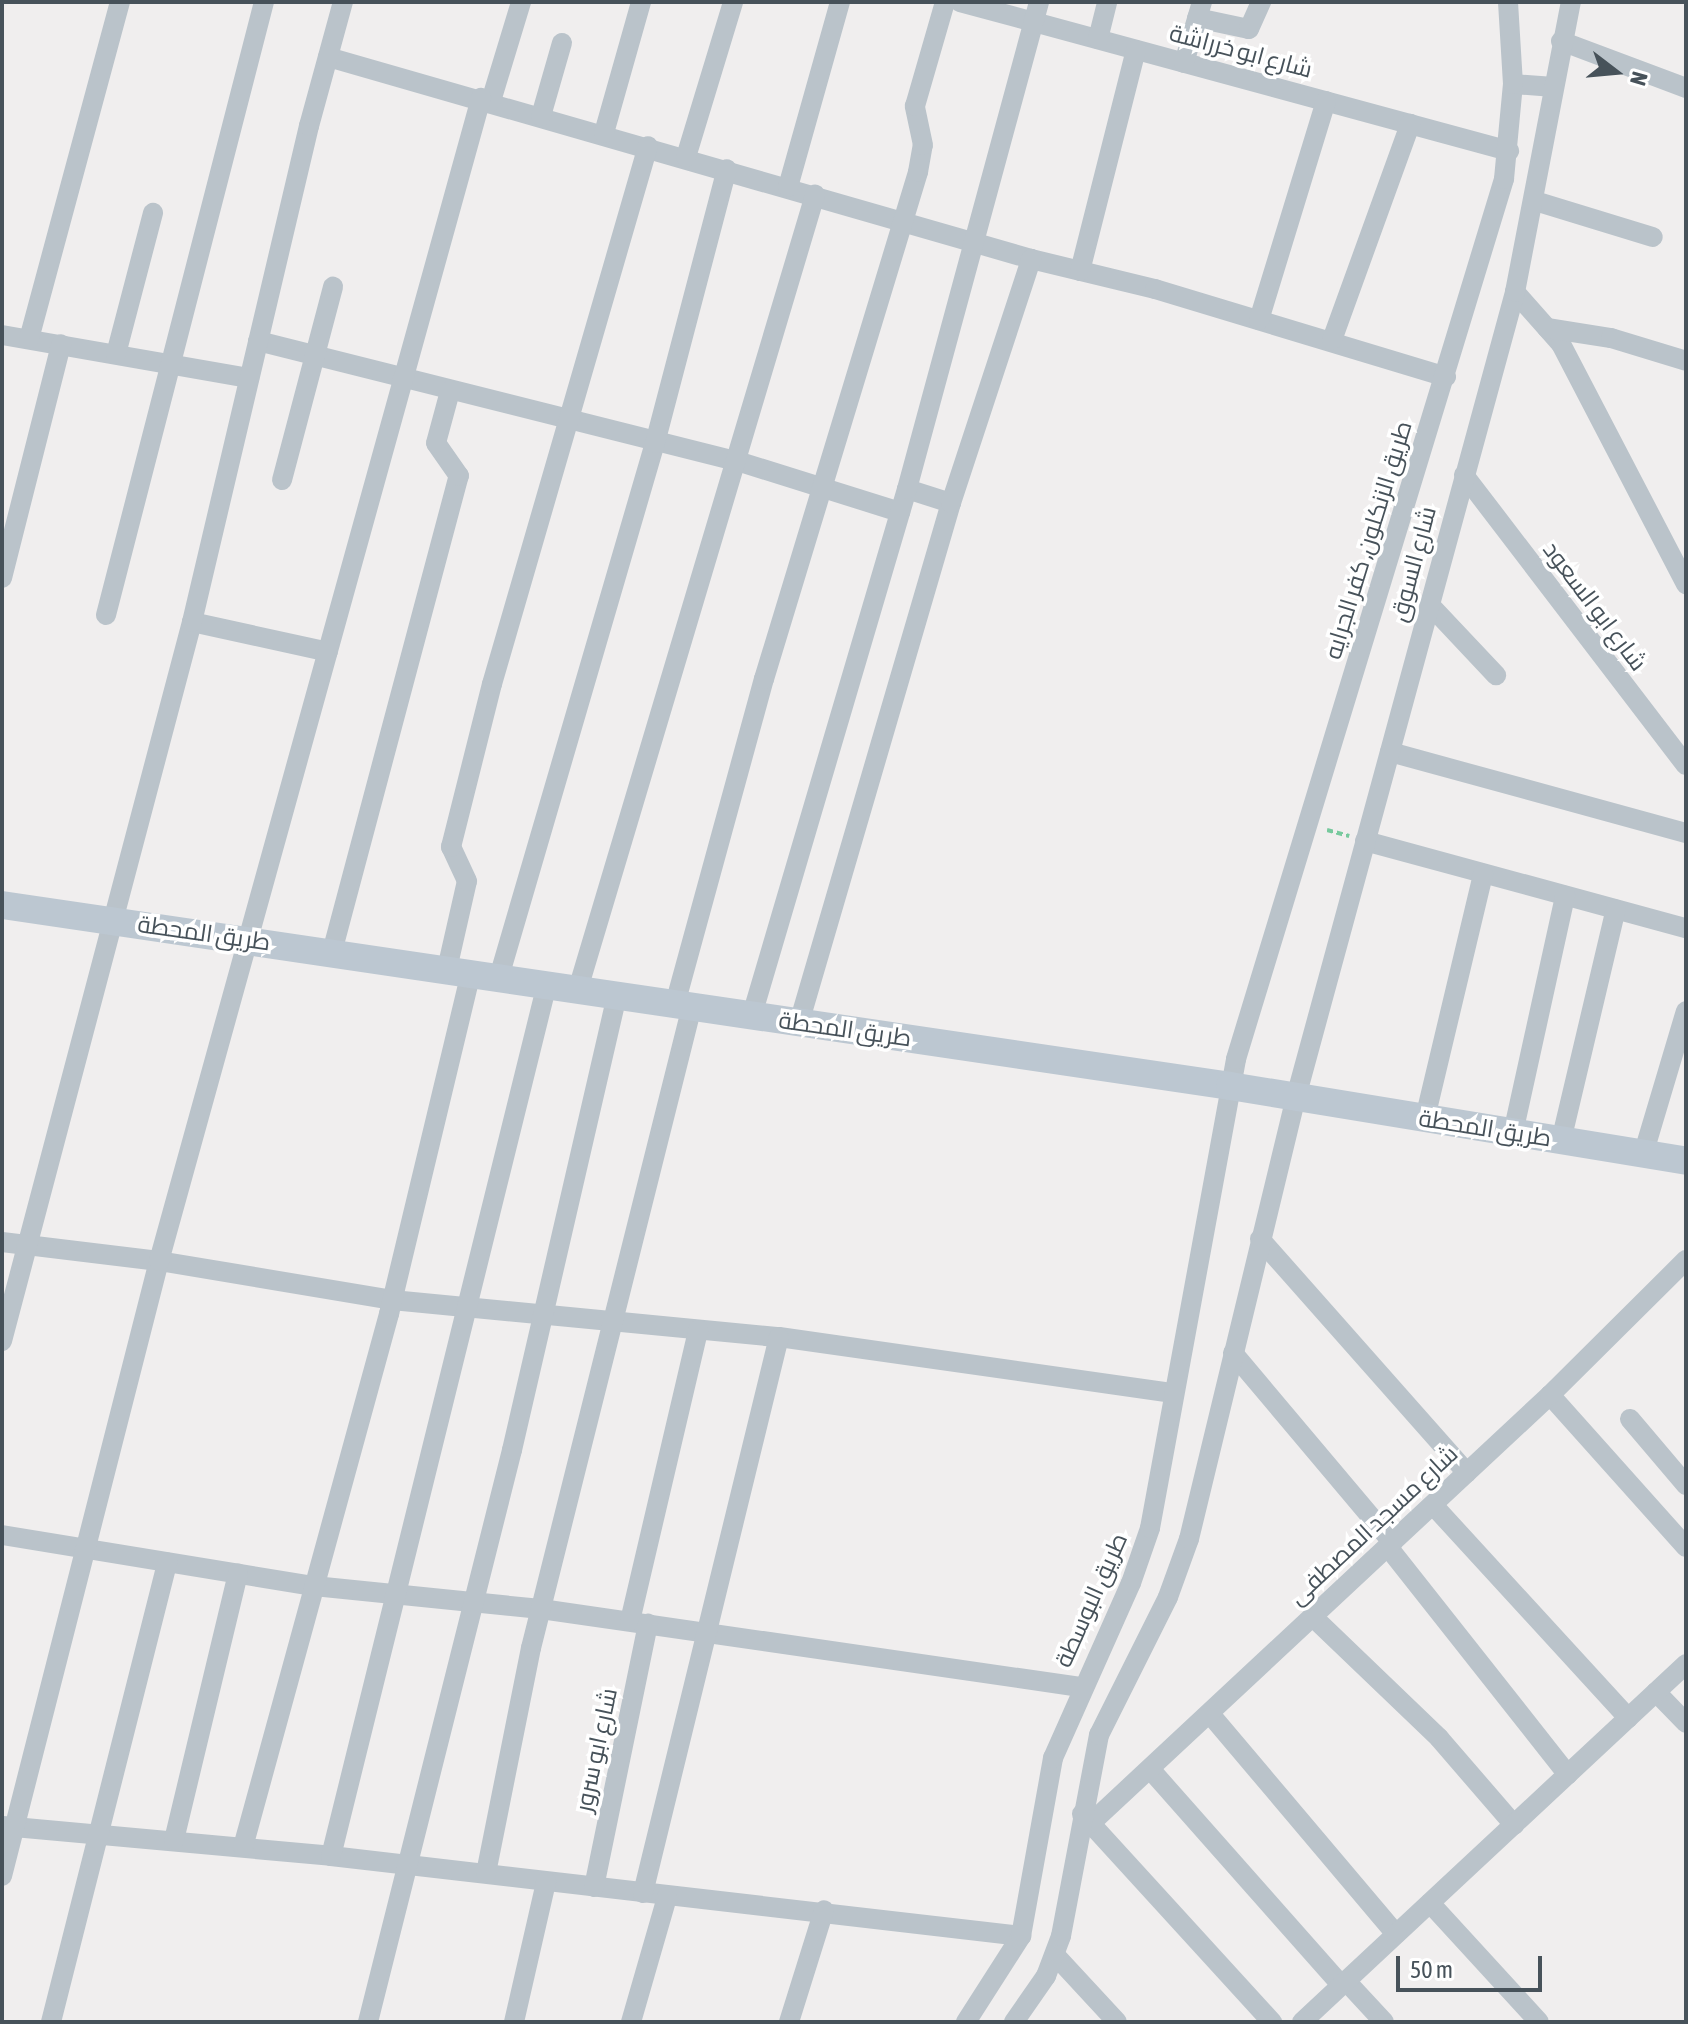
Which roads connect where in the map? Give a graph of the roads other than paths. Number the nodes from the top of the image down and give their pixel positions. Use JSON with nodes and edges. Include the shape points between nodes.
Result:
{"nodes":[{"id":1,"x":120,"y":2,"type":"edge"},
{"id":2,"x":264,"y":2,"type":"edge"},
{"id":3,"x":521,"y":2,"type":"edge"},
{"id":4,"x":641,"y":2,"type":"edge"},
{"id":5,"x":733,"y":2,"type":"edge"},
{"id":6,"x":840,"y":2,"type":"edge"},
{"id":7,"x":945,"y":2,"type":"edge"},
{"id":8,"x":960,"y":2,"type":"edge"},
{"id":9,"x":1107,"y":2,"type":"edge"},
{"id":10,"x":1261,"y":2,"type":"edge"},
{"id":11,"x":1508,"y":2,"type":"edge"},
{"id":12,"x":1571,"y":2,"type":"edge"},
{"id":13,"x":337,"y":3,"type":"edge"},
{"id":14,"x":1199,"y":10,"type":"edge"},
{"id":15,"x":1037,"y":12,"type":"edge"},
{"id":16,"x":1098,"y":39,"type":"junction"},
{"id":17,"x":1561,"y":41,"type":"junction"},
{"id":18,"x":562,"y":43,"type":"dead end"},
{"id":19,"x":1136,"y":50,"type":"junction"},
{"id":20,"x":328,"y":57,"type":"junction"},
{"id":21,"x":1184,"y":63,"type":"junction"},
{"id":22,"x":1513,"y":84,"type":"junction"},
{"id":23,"x":1554,"y":87,"type":"junction"},
{"id":24,"x":1686,"y":88,"type":"edge"},
{"id":25,"x":486,"y":100,"type":"junction"},
{"id":26,"x":1326,"y":101,"type":"junction"},
{"id":27,"x":541,"y":116,"type":"junction"},
{"id":28,"x":1410,"y":124,"type":"junction"},
{"id":29,"x":604,"y":133,"type":"junction"},
{"id":30,"x":648,"y":146,"type":"junction"},
{"id":31,"x":1509,"y":151,"type":"junction"},
{"id":32,"x":686,"y":157,"type":"junction"},
{"id":33,"x":727,"y":169,"type":"junction"},
{"id":34,"x":788,"y":187,"type":"junction"},
{"id":35,"x":815,"y":195,"type":"junction"},
{"id":36,"x":1535,"y":201,"type":"junction"},
{"id":37,"x":153,"y":213,"type":"dead end"},
{"id":38,"x":903,"y":221,"type":"junction"},
{"id":39,"x":1490,"y":227,"type":"junction"},
{"id":40,"x":1653,"y":237,"type":"dead end"},
{"id":41,"x":1526,"y":241,"type":"junction"},
{"id":42,"x":976,"y":243,"type":"junction"},
{"id":43,"x":1031,"y":259,"type":"junction"},
{"id":44,"x":1080,"y":271,"type":"junction"},
{"id":45,"x":333,"y":287,"type":"dead end"},
{"id":46,"x":1515,"y":292,"type":"junction"},
{"id":47,"x":1259,"y":320,"type":"junction"},
{"id":48,"x":1547,"y":328,"type":"junction"},
{"id":49,"x":2,"y":335,"type":"edge"},
{"id":50,"x":29,"y":339,"type":"junction"},
{"id":51,"x":1332,"y":340,"type":"junction"},
{"id":52,"x":258,"y":341,"type":"junction"},
{"id":53,"x":61,"y":344,"type":"junction"},
{"id":54,"x":116,"y":354,"type":"junction"},
{"id":55,"x":315,"y":356,"type":"junction"},
{"id":56,"x":1686,"y":361,"type":"edge"},
{"id":57,"x":168,"y":363,"type":"junction"},
{"id":58,"x":1446,"y":377,"type":"junction"},
{"id":59,"x":249,"y":378,"type":"junction"},
{"id":60,"x":401,"y":378,"type":"junction"},
{"id":61,"x":450,"y":391,"type":"junction"},
{"id":62,"x":572,"y":422,"type":"junction"},
{"id":63,"x":655,"y":443,"type":"junction"},
{"id":64,"x":737,"y":461,"type":"junction"},
{"id":65,"x":1464,"y":475,"type":"junction"},
{"id":66,"x":282,"y":480,"type":"dead end"},
{"id":67,"x":823,"y":488,"type":"junction"},
{"id":68,"x":907,"y":489,"type":"junction"},
{"id":69,"x":951,"y":503,"type":"junction"},
{"id":70,"x":900,"y":512,"type":"junction"},
{"id":71,"x":2,"y":578,"type":"edge"},
{"id":72,"x":1686,"y":584,"type":"edge"},
{"id":73,"x":1429,"y":604,"type":"junction"},
{"id":74,"x":106,"y":615,"type":"dead end"},
{"id":75,"x":192,"y":622,"type":"junction"},
{"id":76,"x":328,"y":652,"type":"junction"},
{"id":77,"x":1496,"y":675,"type":"dead end"},
{"id":78,"x":1390,"y":752,"type":"junction"},
{"id":79,"x":1686,"y":765,"type":"edge"},
{"id":80,"x":1686,"y":833,"type":"edge"},
{"id":81,"x":1365,"y":841,"type":"junction"},
{"id":82,"x":1483,"y":874,"type":"junction"},
{"id":83,"x":1565,"y":896,"type":"junction"},
{"id":84,"x":2,"y":905,"type":"edge"},
{"id":85,"x":1616,"y":909,"type":"junction"},
{"id":86,"x":112,"y":920,"type":"junction"},
{"id":87,"x":1686,"y":928,"type":"edge"},
{"id":88,"x":249,"y":939,"type":"junction"},
{"id":89,"x":332,"y":952,"type":"junction"},
{"id":90,"x":459,"y":971,"type":"junction"},
{"id":91,"x":499,"y":977,"type":"junction"},
{"id":92,"x":547,"y":984,"type":"junction"},
{"id":93,"x":578,"y":989,"type":"junction"},
{"id":94,"x":617,"y":995,"type":"junction"},
{"id":95,"x":684,"y":1005,"type":"junction"},
{"id":96,"x":1686,"y":1011,"type":"edge"},
{"id":97,"x":752,"y":1015,"type":"junction"},
{"id":98,"x":799,"y":1023,"type":"junction"},
{"id":99,"x":1264,"y":1092,"type":"junction"},
{"id":100,"x":1425,"y":1118,"type":"junction"},
{"id":101,"x":1513,"y":1133,"type":"junction"},
{"id":102,"x":1561,"y":1141,"type":"junction"},
{"id":103,"x":1643,"y":1155,"type":"junction"},
{"id":104,"x":1686,"y":1161,"type":"edge"},
{"id":105,"x":1260,"y":1239,"type":"junction"},
{"id":106,"x":2,"y":1242,"type":"edge"},
{"id":107,"x":26,"y":1246,"type":"junction"},
{"id":108,"x":1686,"y":1260,"type":"edge"},
{"id":109,"x":159,"y":1261,"type":"junction"},
{"id":110,"x":392,"y":1300,"type":"junction"},
{"id":111,"x":468,"y":1305,"type":"junction"},
{"id":112,"x":543,"y":1314,"type":"junction"},
{"id":113,"x":615,"y":1320,"type":"junction"},
{"id":114,"x":698,"y":1330,"type":"junction"},
{"id":115,"x":779,"y":1337,"type":"junction"},
{"id":116,"x":2,"y":1341,"type":"edge"},
{"id":117,"x":1233,"y":1353,"type":"junction"},
{"id":118,"x":1173,"y":1393,"type":"junction"},
{"id":119,"x":1550,"y":1395,"type":"junction"},
{"id":120,"x":1630,"y":1419,"type":"dead end"},
{"id":121,"x":1467,"y":1473,"type":"junction"},
{"id":122,"x":1686,"y":1485,"type":"edge"},
{"id":123,"x":1433,"y":1505,"type":"junction"},
{"id":124,"x":2,"y":1535,"type":"edge"},
{"id":125,"x":1390,"y":1545,"type":"junction"},
{"id":126,"x":1686,"y":1547,"type":"edge"},
{"id":127,"x":83,"y":1549,"type":"junction"},
{"id":128,"x":167,"y":1562,"type":"junction"},
{"id":129,"x":238,"y":1574,"type":"junction"},
{"id":130,"x":314,"y":1586,"type":"junction"},
{"id":131,"x":396,"y":1594,"type":"junction"},
{"id":132,"x":474,"y":1601,"type":"junction"},
{"id":133,"x":541,"y":1609,"type":"junction"},
{"id":134,"x":1313,"y":1617,"type":"junction"},
{"id":135,"x":639,"y":1622,"type":"junction"},
{"id":136,"x":708,"y":1632,"type":"junction"},
{"id":137,"x":1686,"y":1664,"type":"edge"},
{"id":138,"x":1080,"y":1687,"type":"junction"},
{"id":139,"x":1656,"y":1692,"type":"junction"},
{"id":140,"x":1210,"y":1714,"type":"junction"},
{"id":141,"x":1628,"y":1718,"type":"junction"},
{"id":142,"x":1686,"y":1723,"type":"edge"},
{"id":143,"x":1150,"y":1769,"type":"junction"},
{"id":144,"x":1568,"y":1775,"type":"junction"},
{"id":145,"x":1087,"y":1818,"type":"junction"},
{"id":146,"x":1514,"y":1825,"type":"junction"},
{"id":147,"x":8,"y":1826,"type":"edge"},
{"id":148,"x":98,"y":1833,"type":"junction"},
{"id":149,"x":174,"y":1840,"type":"junction"},
{"id":150,"x":243,"y":1847,"type":"junction"},
{"id":151,"x":331,"y":1856,"type":"junction"},
{"id":152,"x":409,"y":1865,"type":"junction"},
{"id":153,"x":486,"y":1873,"type":"junction"},
{"id":154,"x":2,"y":1876,"type":"edge"},
{"id":155,"x":546,"y":1882,"type":"junction"},
{"id":156,"x":594,"y":1887,"type":"junction"},
{"id":157,"x":643,"y":1893,"type":"junction"},
{"id":158,"x":667,"y":1897,"type":"junction"},
{"id":159,"x":1430,"y":1903,"type":"junction"},
{"id":160,"x":824,"y":1910,"type":"junction"},
{"id":161,"x":1396,"y":1934,"type":"junction"},
{"id":162,"x":1021,"y":1936,"type":"junction"},
{"id":163,"x":1055,"y":1955,"type":"junction"},
{"id":164,"x":1343,"y":1983,"type":"junction"},
{"id":165,"x":51,"y":2022,"type":"edge"},
{"id":166,"x":368,"y":2022,"type":"edge"},
{"id":167,"x":514,"y":2022,"type":"edge"},
{"id":168,"x":631,"y":2022,"type":"edge"},
{"id":169,"x":789,"y":2022,"type":"edge"},
{"id":170,"x":966,"y":2022,"type":"edge"},
{"id":171,"x":1014,"y":2022,"type":"edge"},
{"id":172,"x":1117,"y":2022,"type":"edge"},
{"id":173,"x":1272,"y":2022,"type":"edge"},
{"id":174,"x":1302,"y":2022,"type":"edge"},
{"id":175,"x":1384,"y":2022,"type":"edge"},
{"id":176,"x":1539,"y":2022,"type":"edge"}],
"edges":[{"from":1,"to":50,"type":"street"},
{"from":2,"to":57,"type":"street"},
{"from":3,"to":25,"type":"street"},
{"from":4,"to":29,"type":"street"},
{"from":5,"to":32,"type":"street"},
{"from":6,"to":34,"type":"street"},
{"from":7,"to":38,"type":"street","via":[[915,106],[923,154]]},
{"from":8,"to":15,"type":"street","name":"شارع ابو خرراشة"},
{"from":9,"to":16,"type":"street"},
{"from":10,"to":14,"type":"street","via":[[1249,29]]},
{"from":11,"to":22,"type":"street","name":"طريق الزنكلون, كفر الجرايه"},
{"from":12,"to":17,"type":"street","name":"شارع السوق"},
{"from":13,"to":20,"type":"street"},
{"from":14,"to":21,"type":"street"},
{"from":15,"to":16,"type":"street","name":"شارع ابو خرراشة"},
{"from":15,"to":42,"type":"street"},
{"from":16,"to":19,"type":"street","name":"شارع ابو خرراشة"},
{"from":17,"to":23,"type":"street","name":"شارع السوق"},
{"from":17,"to":24,"type":"street"},
{"from":18,"to":27,"type":"street"},
{"from":19,"to":21,"type":"street","name":"شارع ابو خرراشة"},
{"from":19,"to":44,"type":"street"},
{"from":20,"to":25,"type":"street"},
{"from":20,"to":52,"type":"street"},
{"from":21,"to":26,"type":"street","name":"شارع ابو خرراشة"},
{"from":22,"to":23,"type":"street"},
{"from":22,"to":31,"type":"street","name":"طريق الزنكلون, كفر الجرايه"},
{"from":23,"to":36,"type":"street","name":"شارع السوق"},
{"from":25,"to":27,"type":"street"},
{"from":25,"to":60,"type":"street"},
{"from":26,"to":28,"type":"street","name":"شارع ابو خرراشة"},
{"from":26,"to":47,"type":"street"},
{"from":27,"to":29,"type":"street"},
{"from":28,"to":31,"type":"street","name":"شارع ابو خرراشة"},
{"from":28,"to":51,"type":"street"},
{"from":29,"to":30,"type":"street"},
{"from":30,"to":32,"type":"street"},
{"from":30,"to":62,"type":"street"},
{"from":31,"to":39,"type":"street","name":"طريق الزنكلون, كفر الجرايه"},
{"from":32,"to":33,"type":"street"},
{"from":33,"to":34,"type":"street"},
{"from":33,"to":63,"type":"street"},
{"from":34,"to":35,"type":"street"},
{"from":35,"to":38,"type":"street"},
{"from":35,"to":64,"type":"street"},
{"from":36,"to":40,"type":"street"},
{"from":36,"to":41,"type":"street","name":"شارع السوق"},
{"from":37,"to":54,"type":"street"},
{"from":38,"to":42,"type":"street"},
{"from":38,"to":67,"type":"street"},
{"from":39,"to":41,"type":"street"},
{"from":39,"to":58,"type":"street","name":"طريق الزنكلون, كفر الجرايه"},
{"from":41,"to":46,"type":"street","name":"شارع السوق"},
{"from":42,"to":43,"type":"street"},
{"from":42,"to":68,"type":"street"},
{"from":43,"to":44,"type":"street"},
{"from":43,"to":69,"type":"street"},
{"from":44,"to":47,"type":"street"},
{"from":45,"to":55,"type":"street"},
{"from":46,"to":48,"type":"street"},
{"from":46,"to":65,"type":"street","name":"شارع السوق"},
{"from":47,"to":51,"type":"street"},
{"from":48,"to":56,"type":"street","via":[[1611,338]]},
{"from":48,"to":72,"type":"street","via":[[1571,362]]},
{"from":49,"to":50,"type":"street"},
{"from":50,"to":53,"type":"street"},
{"from":51,"to":58,"type":"street"},
{"from":52,"to":55,"type":"street"},
{"from":52,"to":59,"type":"street"},
{"from":53,"to":54,"type":"street"},
{"from":53,"to":71,"type":"street"},
{"from":54,"to":57,"type":"street"},
{"from":55,"to":60,"type":"street"},
{"from":55,"to":66,"type":"street"},
{"from":57,"to":59,"type":"street"},
{"from":57,"to":74,"type":"street"},
{"from":58,"to":99,"type":"street","name":"طريق الزنكلون, كفر الجرايه","via":[[1305,824]]},
{"from":59,"to":75,"type":"street"},
{"from":60,"to":61,"type":"street"},
{"from":60,"to":76,"type":"street"},
{"from":61,"to":62,"type":"street"},
{"from":61,"to":89,"type":"street","via":[[436,443],[459,476]]},
{"from":62,"to":63,"type":"street"},
{"from":62,"to":90,"type":"street","via":[[492,684],[451,847],[467,881]]},
{"from":63,"to":64,"type":"street"},
{"from":63,"to":91,"type":"street"},
{"from":64,"to":67,"type":"street"},
{"from":64,"to":93,"type":"street"},
{"from":65,"to":73,"type":"street","name":"شارع السوق"},
{"from":65,"to":79,"type":"street","name":"شارع ابو السعود"},
{"from":67,"to":70,"type":"street"},
{"from":67,"to":95,"type":"street","via":[[764,679]]},
{"from":68,"to":69,"type":"street"},
{"from":68,"to":70,"type":"street"},
{"from":69,"to":98,"type":"street"},
{"from":70,"to":97,"type":"street"},
{"from":73,"to":77,"type":"street"},
{"from":73,"to":78,"type":"street","name":"شارع السوق"},
{"from":75,"to":76,"type":"street"},
{"from":75,"to":86,"type":"street"},
{"from":76,"to":88,"type":"street"},
{"from":78,"to":80,"type":"street"},
{"from":78,"to":81,"type":"street","name":"شارع السوق"},
{"from":81,"to":82,"type":"street"},
{"from":81,"to":99,"type":"street","name":"شارع السوق"},
{"from":82,"to":83,"type":"street"},
{"from":82,"to":100,"type":"street"},
{"from":83,"to":85,"type":"street"},
{"from":83,"to":101,"type":"street"},
{"from":84,"to":86,"type":"street","name":"طريق المحطة"},
{"from":85,"to":87,"type":"street"},
{"from":85,"to":102,"type":"street"},
{"from":86,"to":88,"type":"street","name":"طريق المحطة"},
{"from":86,"to":107,"type":"street"},
{"from":88,"to":89,"type":"street","name":"طريق المحطة"},
{"from":88,"to":109,"type":"street"},
{"from":89,"to":90,"type":"street","name":"طريق المحطة"},
{"from":90,"to":91,"type":"street","name":"طريق المحطة"},
{"from":90,"to":110,"type":"street"},
{"from":91,"to":92,"type":"street","name":"طريق المحطة"},
{"from":92,"to":93,"type":"street","name":"طريق المحطة"},
{"from":92,"to":111,"type":"street"},
{"from":93,"to":94,"type":"street","name":"طريق المحطة"},
{"from":94,"to":95,"type":"street","name":"طريق المحطة"},
{"from":94,"to":112,"type":"street"},
{"from":95,"to":97,"type":"street","name":"طريق المحطة"},
{"from":95,"to":113,"type":"street"},
{"from":96,"to":103,"type":"street"},
{"from":97,"to":98,"type":"street","name":"طريق المحطة"},
{"from":98,"to":99,"type":"street","name":"طريق المحطة"},
{"from":99,"to":100,"type":"street","name":"طريق المحطة"},
{"from":99,"to":105,"type":"street"},
{"from":99,"to":118,"type":"street","name":"طريق البوسطة"},
{"from":100,"to":101,"type":"street","name":"طريق المحطة"},
{"from":101,"to":102,"type":"street","name":"طريق المحطة"},
{"from":102,"to":103,"type":"street","name":"طريق المحطة"},
{"from":103,"to":104,"type":"street","name":"طريق المحطة"},
{"from":105,"to":117,"type":"street"},
{"from":105,"to":121,"type":"street"},
{"from":106,"to":107,"type":"street"},
{"from":107,"to":109,"type":"street"},
{"from":107,"to":116,"type":"street"},
{"from":108,"to":119,"type":"street","name":"شارع مسجد المصطفى"},
{"from":109,"to":110,"type":"street"},
{"from":109,"to":127,"type":"street"},
{"from":110,"to":111,"type":"street"},
{"from":110,"to":130,"type":"street"},
{"from":111,"to":112,"type":"street"},
{"from":111,"to":131,"type":"street"},
{"from":112,"to":113,"type":"street"},
{"from":112,"to":132,"type":"street"},
{"from":113,"to":114,"type":"street"},
{"from":113,"to":133,"type":"street"},
{"from":114,"to":115,"type":"street"},
{"from":114,"to":135,"type":"street","name":"شارع ابو سرور"},
{"from":115,"to":118,"type":"street"},
{"from":115,"to":136,"type":"street"},
{"from":117,"to":125,"type":"street"},
{"from":117,"to":145,"type":"street","via":[[1189,1539],[1168,1597],[1108,1710]]},
{"from":118,"to":138,"type":"street","name":"طريق البوسطة","via":[[1142,1556]]},
{"from":119,"to":121,"type":"street","name":"شارع مسجد المصطفى"},
{"from":119,"to":126,"type":"street"},
{"from":120,"to":122,"type":"street"},
{"from":121,"to":123,"type":"street","name":"شارع مسجد المصطفى"},
{"from":123,"to":125,"type":"street","name":"شارع مسجد المصطفى"},
{"from":123,"to":141,"type":"street"},
{"from":124,"to":127,"type":"street"},
{"from":125,"to":134,"type":"street","name":"شارع مسجد المصطفى"},
{"from":125,"to":144,"type":"street"},
{"from":127,"to":128,"type":"street"},
{"from":127,"to":147,"type":"street"},
{"from":128,"to":129,"type":"street"},
{"from":128,"to":148,"type":"street"},
{"from":129,"to":130,"type":"street"},
{"from":129,"to":149,"type":"street"},
{"from":130,"to":131,"type":"street"},
{"from":130,"to":150,"type":"street"},
{"from":131,"to":132,"type":"street"},
{"from":131,"to":151,"type":"street"},
{"from":132,"to":133,"type":"street"},
{"from":132,"to":152,"type":"street"},
{"from":133,"to":135,"type":"street"},
{"from":133,"to":153,"type":"street"},
{"from":134,"to":140,"type":"street","name":"شارع مسجد المصطفى"},
{"from":134,"to":146,"type":"street","via":[[1439,1738]]},
{"from":135,"to":136,"type":"street"},
{"from":135,"to":156,"type":"street","name":"شارع ابو سرور"},
{"from":136,"to":138,"type":"street"},
{"from":136,"to":157,"type":"street"},
{"from":137,"to":139,"type":"street"},
{"from":138,"to":162,"type":"street","name":"طريق البوسطة","via":[[1044,1795]]},
{"from":139,"to":141,"type":"street"},
{"from":139,"to":142,"type":"street"},
{"from":140,"to":143,"type":"street","name":"شارع مسجد المصطفى"},
{"from":140,"to":161,"type":"street"},
{"from":141,"to":144,"type":"street"},
{"from":143,"to":145,"type":"street","name":"شارع مسجد المصطفى"},
{"from":143,"to":164,"type":"street"},
{"from":144,"to":146,"type":"street"},
{"from":145,"to":163,"type":"street"},
{"from":145,"to":173,"type":"street"},
{"from":146,"to":159,"type":"street"},
{"from":147,"to":148,"type":"street"},
{"from":147,"to":154,"type":"street"},
{"from":148,"to":149,"type":"street"},
{"from":148,"to":165,"type":"street"},
{"from":149,"to":150,"type":"street"},
{"from":150,"to":151,"type":"street"},
{"from":151,"to":152,"type":"street"},
{"from":152,"to":153,"type":"street"},
{"from":152,"to":166,"type":"street"},
{"from":153,"to":155,"type":"street"},
{"from":155,"to":156,"type":"street"},
{"from":155,"to":167,"type":"street"},
{"from":156,"to":157,"type":"street"},
{"from":157,"to":158,"type":"street"},
{"from":158,"to":160,"type":"street"},
{"from":158,"to":168,"type":"street"},
{"from":159,"to":161,"type":"street"},
{"from":159,"to":176,"type":"street"},
{"from":160,"to":162,"type":"street"},
{"from":160,"to":169,"type":"street"},
{"from":161,"to":164,"type":"street"},
{"from":162,"to":170,"type":"street","name":"طريق البوسطة"},
{"from":163,"to":171,"type":"street"},
{"from":163,"to":172,"type":"street"},
{"from":164,"to":174,"type":"street"},
{"from":164,"to":175,"type":"street"}]}
